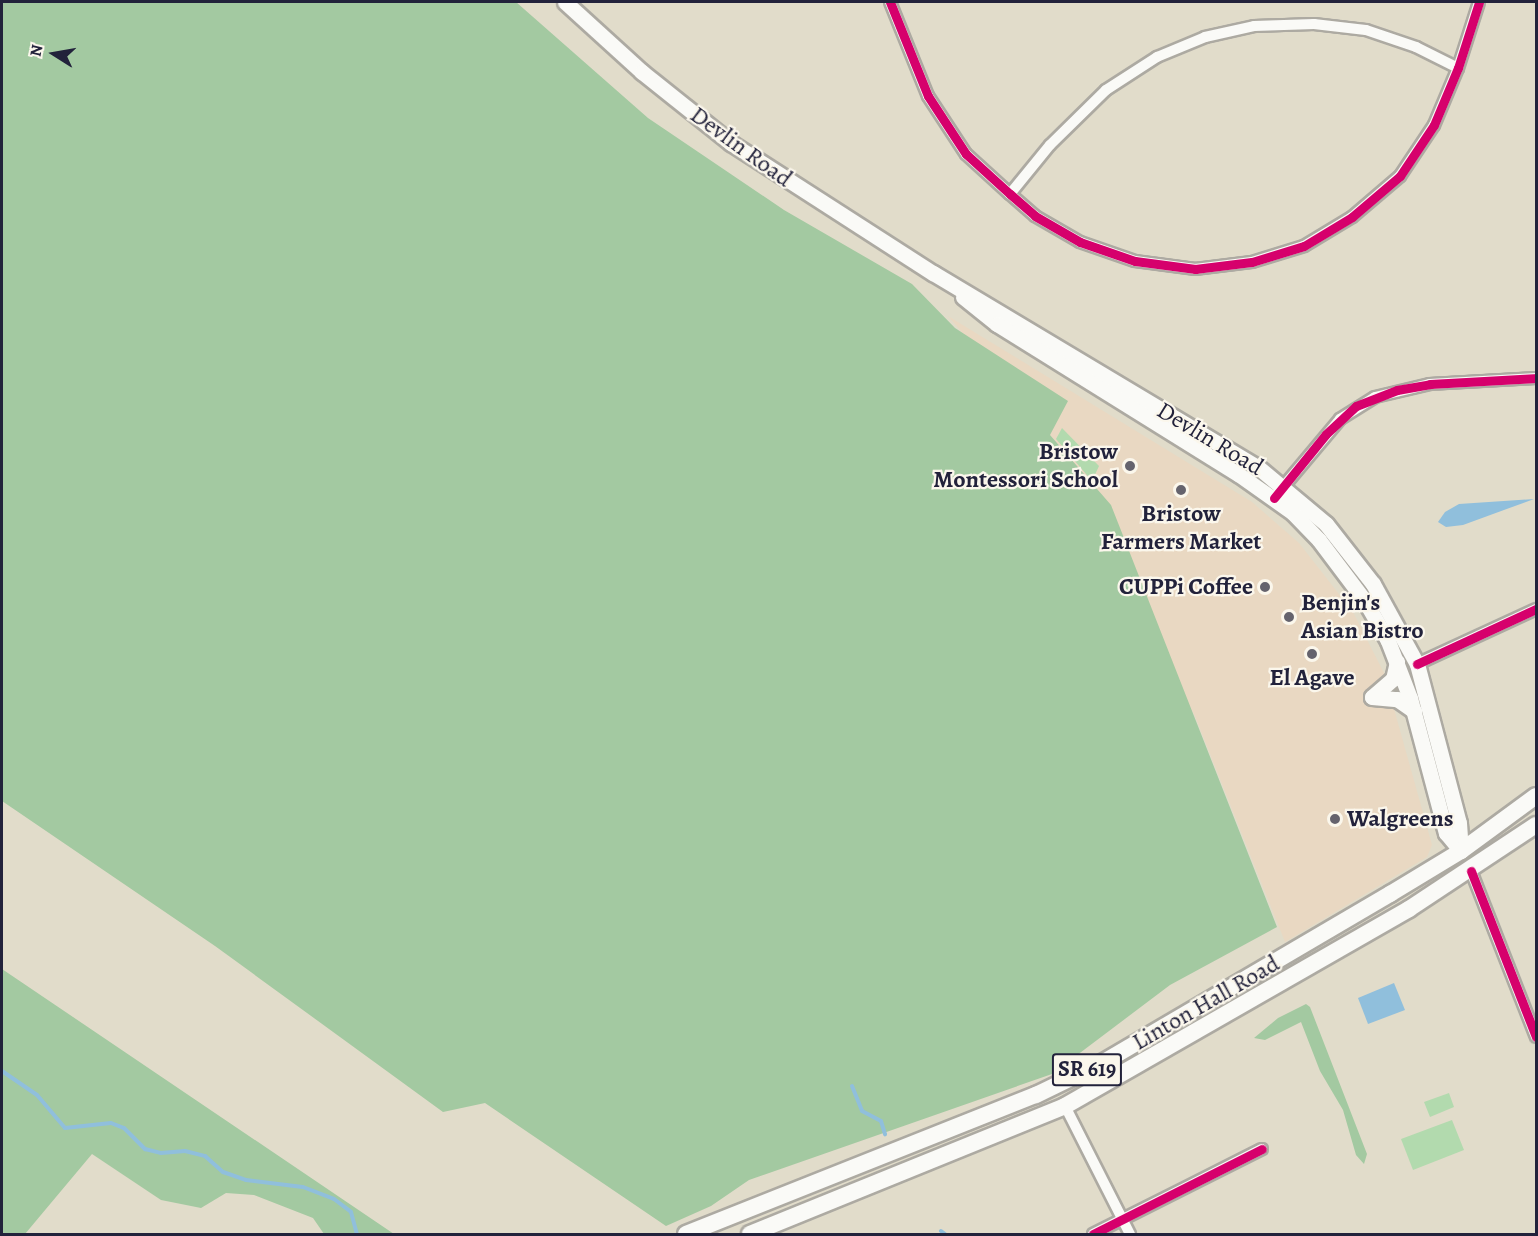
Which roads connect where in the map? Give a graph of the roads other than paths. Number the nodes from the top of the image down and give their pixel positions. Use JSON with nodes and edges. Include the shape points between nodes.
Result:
{"nodes":[{"id":1,"x":565,"y":2,"type":"edge"},
{"id":2,"x":890,"y":2,"type":"edge"},
{"id":3,"x":1479,"y":2,"type":"edge"},
{"id":4,"x":1458,"y":68,"type":"junction"},
{"id":5,"x":1010,"y":194,"type":"junction"},
{"id":6,"x":933,"y":273,"type":"junction"},
{"id":7,"x":1536,"y":378,"type":"edge"},
{"id":8,"x":1284,"y":486,"type":"junction"},
{"id":9,"x":1274,"y":498,"type":"junction"},
{"id":10,"x":1536,"y":609,"type":"edge"},
{"id":11,"x":1396,"y":661,"type":"junction"},
{"id":12,"x":1417,"y":663,"type":"junction"},
{"id":13,"x":1414,"y":711,"type":"junction"},
{"id":14,"x":1536,"y":796,"type":"edge"},
{"id":15,"x":1536,"y":825,"type":"edge"},
{"id":16,"x":1461,"y":851,"type":"junction"},
{"id":17,"x":1471,"y":872,"type":"junction"},
{"id":18,"x":1536,"y":1036,"type":"edge"},
{"id":19,"x":1065,"y":1106,"type":"junction"},
{"id":20,"x":1262,"y":1149,"type":"dead end"},
{"id":21,"x":1122,"y":1220,"type":"junction"},
{"id":22,"x":686,"y":1234,"type":"edge"},
{"id":23,"x":750,"y":1234,"type":"edge"},
{"id":24,"x":1093,"y":1234,"type":"edge"},
{"id":25,"x":1130,"y":1234,"type":"edge"}],
"edges":[{"from":1,"to":6,"type":"main road","name":"Devlin Road","via":[[642,72],[730,142]]},
{"from":2,"to":5,"type":"street","via":[[928,96],[966,154]]},
{"from":3,"to":4,"type":"street"},
{"from":4,"to":5,"type":"street","via":[[1366,30],[1314,24],[1254,26],[1205,38],[1157,57],[1106,90],[1050,145]]},
{"from":4,"to":5,"type":"street","via":[[1434,125],[1400,176],[1352,217],[1304,246],[1252,262],[1195,269],[1135,261],[1080,242],[1035,216]]},
{"from":6,"to":8,"type":"main road","name":"Devlin Road"},
{"from":6,"to":9,"type":"main road","name":"Devlin Road","via":[[997,324]]},
{"from":7,"to":8,"type":"street","via":[[1430,384],[1375,397],[1340,419]]},
{"from":8,"to":9,"type":"street"},
{"from":8,"to":12,"type":"main road","name":"Devlin Road","via":[[1326,524],[1368,576]]},
{"from":9,"to":11,"type":"main road","name":"Devlin Road","via":[[1306,526],[1341,567],[1365,602]]},
{"from":10,"to":12,"type":"street"},
{"from":11,"to":13,"type":"main road","name":"Devlin Road"},
{"from":11,"to":13,"type":"main road","via":[[1393,679],[1372,697],[1397,699]]},
{"from":12,"to":16,"type":"main road","name":"Devlin Road","via":[[1459,823]]},
{"from":13,"to":16,"type":"main road","name":"Devlin Road","via":[[1441,819],[1446,833]]},
{"from":14,"to":16,"type":"main road","name":"Linton Hall Road","number":"SR 619"},
{"from":15,"to":17,"type":"main road","name":"Linton Hall Road","number":"SR 619"},
{"from":16,"to":17,"type":"main road","name":"Devlin Road"},
{"from":16,"to":22,"type":"main road","name":"Linton Hall Road","number":"SR 619","via":[[1102,1063],[1036,1095]]},
{"from":17,"to":18,"type":"street"},
{"from":17,"to":19,"type":"main road","name":"Linton Hall Road","number":"SR 619"},
{"from":19,"to":21,"type":"street"},
{"from":19,"to":23,"type":"main road","name":"Linton Hall Road","number":"SR 619"},
{"from":20,"to":21,"type":"street"},
{"from":21,"to":24,"type":"street"},
{"from":21,"to":25,"type":"street"}]}
